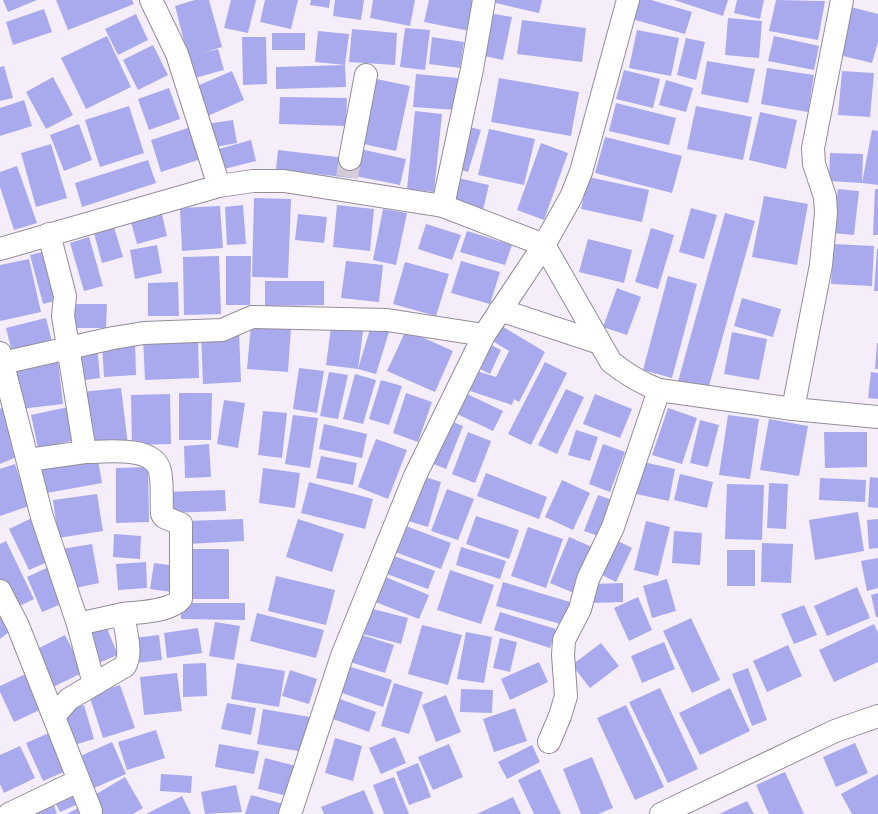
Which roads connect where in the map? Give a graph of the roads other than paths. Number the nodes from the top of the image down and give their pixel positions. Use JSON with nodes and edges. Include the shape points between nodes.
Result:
{"nodes":[{"id":1,"x":151,"y":0,"type":"edge"},
{"id":2,"x":484,"y":0,"type":"edge"},
{"id":3,"x":628,"y":0,"type":"edge"},
{"id":4,"x":842,"y":0,"type":"edge"},
{"id":5,"x":366,"y":75,"type":"dead end"},
{"id":6,"x":347,"y":176,"type":"junction"},
{"id":7,"x":219,"y":186,"type":"junction"},
{"id":8,"x":443,"y":206,"type":"junction"},
{"id":9,"x":49,"y":234,"type":"junction"},
{"id":10,"x":544,"y":244,"type":"junction"},
{"id":11,"x":0,"y":249,"type":"edge"},
{"id":12,"x":500,"y":310,"type":"junction"},
{"id":13,"x":484,"y":335,"type":"junction"},
{"id":14,"x":600,"y":343,"type":"junction"},
{"id":15,"x":68,"y":347,"type":"junction"},
{"id":16,"x":1,"y":358,"type":"edge"},
{"id":17,"x":659,"y":390,"type":"junction"},
{"id":18,"x":793,"y":410,"type":"junction"},
{"id":19,"x":878,"y":417,"type":"edge"},
{"id":20,"x":85,"y":452,"type":"junction"},
{"id":21,"x":28,"y":460,"type":"junction"},
{"id":22,"x":0,"y":591,"type":"edge"},
{"id":23,"x":123,"y":614,"type":"junction"},
{"id":24,"x":78,"y":624,"type":"junction"},
{"id":25,"x":94,"y":684,"type":"junction"},
{"id":26,"x":54,"y":716,"type":"junction"},
{"id":27,"x":878,"y":716,"type":"edge"},
{"id":28,"x":549,"y":742,"type":"dead end"},
{"id":29,"x":78,"y":781,"type":"junction"},
{"id":30,"x":90,"y":812,"type":"dead end"},
{"id":31,"x":9,"y":814,"type":"edge"},
{"id":32,"x":290,"y":814,"type":"edge"},
{"id":33,"x":661,"y":814,"type":"edge"}],
"edges":[{"from":1,"to":7,"type":"street","via":[[177,54]]},
{"from":2,"to":8,"type":"street"},
{"from":3,"to":10,"type":"street","via":[[581,172],[571,197]]},
{"from":4,"to":18,"type":"street","via":[[813,148],[814,164],[825,197],[826,213],[820,265]]},
{"from":5,"to":6,"type":"street"},
{"from":6,"to":7,"type":"street","via":[[253,181]]},
{"from":6,"to":8,"type":"street"},
{"from":7,"to":9,"type":"street"},
{"from":8,"to":10,"type":"street"},
{"from":9,"to":11,"type":"street"},
{"from":9,"to":15,"type":"street","via":[[65,296],[63,312]]},
{"from":10,"to":12,"type":"street"},
{"from":10,"to":14,"type":"street"},
{"from":12,"to":13,"type":"street"},
{"from":12,"to":14,"type":"street"},
{"from":13,"to":15,"type":"street","via":[[387,320],[252,316],[222,330],[144,334]]},
{"from":13,"to":32,"type":"street","via":[[415,476],[380,560],[342,656]]},
{"from":14,"to":17,"type":"street","via":[[611,362],[647,386]]},
{"from":15,"to":16,"type":"street"},
{"from":15,"to":20,"type":"street"},
{"from":16,"to":21,"type":"street"},
{"from":17,"to":18,"type":"street"},
{"from":17,"to":28,"type":"street","via":[[613,527],[588,579],[580,609],[564,640],[566,696]]},
{"from":18,"to":19,"type":"street"},
{"from":20,"to":21,"type":"street"},
{"from":20,"to":23,"type":"street","via":[[127,451],[154,460],[160,470],[162,514],[181,524],[181,599],[168,608]]},
{"from":21,"to":24,"type":"street","via":[[42,517]]},
{"from":22,"to":26,"type":"street","via":[[18,626]]},
{"from":23,"to":24,"type":"street"},
{"from":23,"to":25,"type":"street","via":[[129,659],[125,666]]},
{"from":24,"to":25,"type":"street"},
{"from":25,"to":26,"type":"street","via":[[69,699]]},
{"from":26,"to":29,"type":"street"},
{"from":27,"to":33,"type":"street","via":[[828,734]]},
{"from":29,"to":30,"type":"street"},
{"from":29,"to":31,"type":"street"}]}
